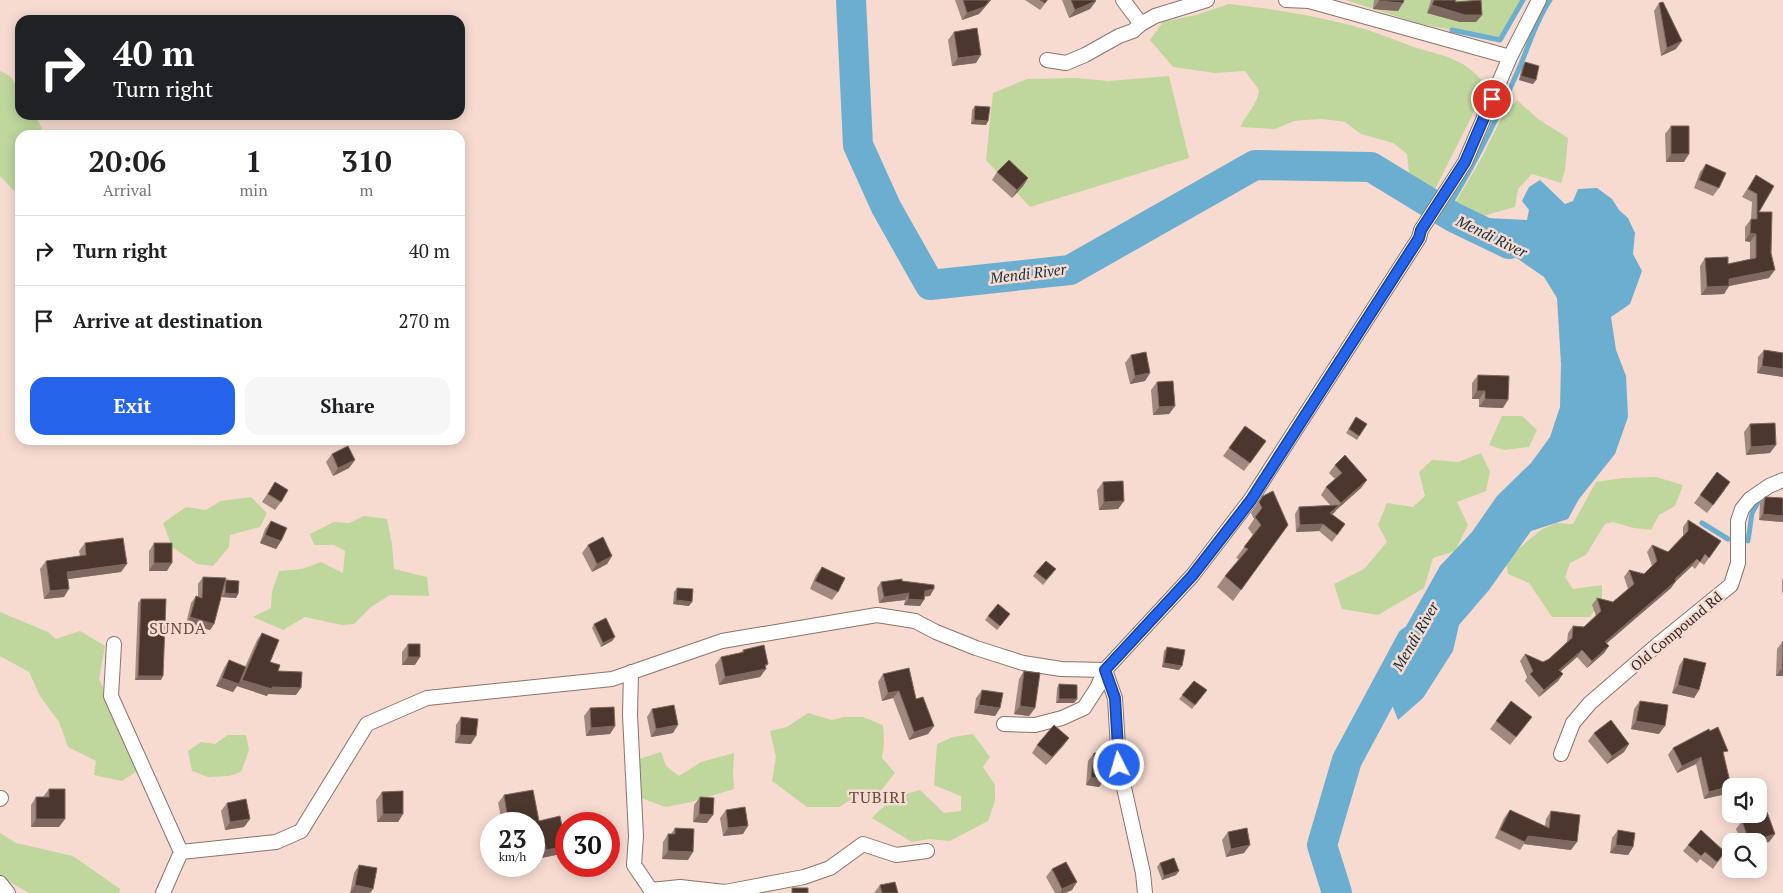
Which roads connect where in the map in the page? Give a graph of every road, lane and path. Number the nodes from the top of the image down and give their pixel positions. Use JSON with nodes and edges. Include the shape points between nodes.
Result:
{"nodes":[{"id":1,"x":1122,"y":0,"type":"edge"},
{"id":2,"x":1207,"y":0,"type":"edge"},
{"id":3,"x":1286,"y":0,"type":"edge"},
{"id":4,"x":1539,"y":0,"type":"edge"},
{"id":5,"x":1141,"y":24,"type":"junction"},
{"id":6,"x":1510,"y":57,"type":"junction"},
{"id":7,"x":1047,"y":60,"type":"dead end"},
{"id":8,"x":1783,"y":480,"type":"edge"},
{"id":9,"x":114,"y":644,"type":"dead end"},
{"id":10,"x":1105,"y":670,"type":"junction"},
{"id":11,"x":631,"y":672,"type":"junction"},
{"id":12,"x":1004,"y":724,"type":"dead end"},
{"id":13,"x":1561,"y":754,"type":"dead end"},
{"id":14,"x":927,"y":851,"type":"dead end"},
{"id":15,"x":181,"y":852,"type":"junction"},
{"id":16,"x":0,"y":882,"type":"edge"},
{"id":17,"x":652,"y":891,"type":"edge"},
{"id":18,"x":8,"y":893,"type":"edge"},
{"id":19,"x":163,"y":893,"type":"edge"},
{"id":20,"x":1145,"y":893,"type":"edge"}],
"edges":[{"from":1,"to":5,"type":"street"},
{"from":2,"to":5,"type":"street","via":[[1155,16]]},
{"from":3,"to":6,"type":"street","via":[[1309,1]]},
{"from":4,"to":6,"type":"street"},
{"from":5,"to":7,"type":"street","via":[[1085,55],[1066,62]]},
{"from":6,"to":10,"type":"street","via":[[1465,162],[1251,500],[1192,576]]},
{"from":8,"to":13,"type":"street","name":"Old Compound Rd","via":[[1750,499],[1742,509],[1738,521],[1738,563],[1731,585],[1590,703],[1573,723]]},
{"from":9,"to":15,"type":"street","via":[[111,696]]},
{"from":10,"to":11,"type":"street","via":[[1061,669],[1023,662],[976,648],[915,621],[877,615],[722,641]]},
{"from":10,"to":12,"type":"street","via":[[1084,708],[1034,725]]},
{"from":10,"to":20,"type":"street","via":[[1115,698],[1119,765]]},
{"from":11,"to":15,"type":"street","via":[[612,679],[427,698],[367,724],[301,831],[276,842]]},
{"from":11,"to":17,"type":"street","via":[[634,865]]},
{"from":14,"to":17,"type":"street","via":[[896,855],[863,844],[830,868],[804,878],[725,892],[680,887]]},
{"from":15,"to":19,"type":"street"},
{"from":16,"to":18,"type":"street"}]}
